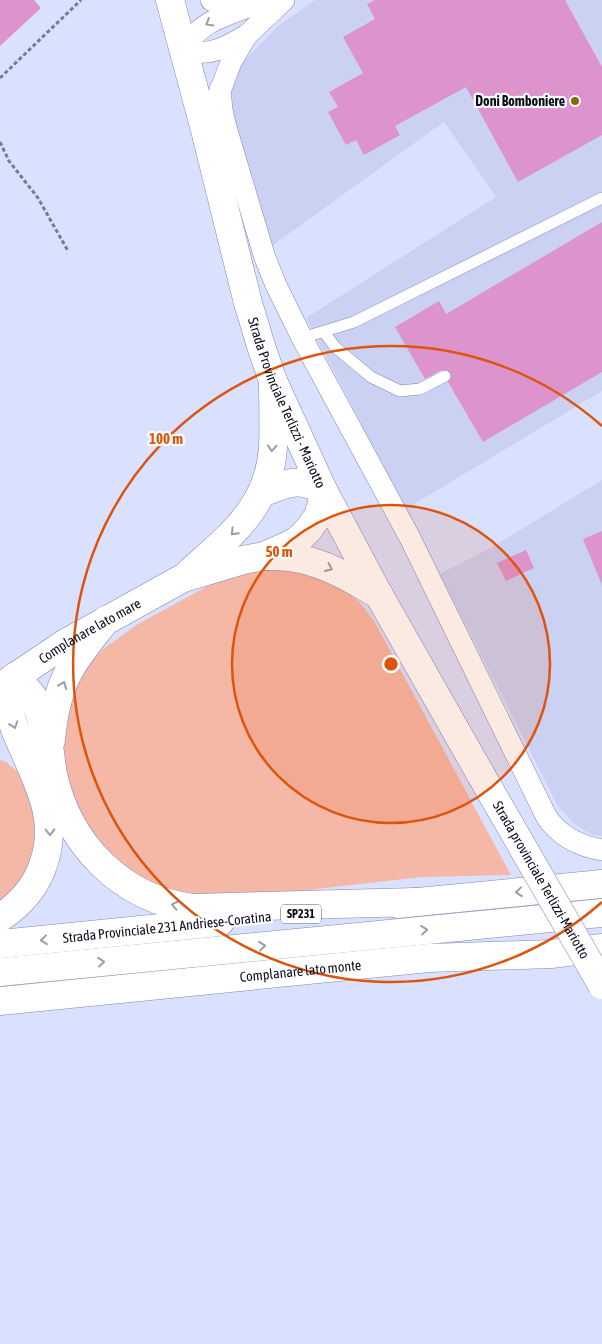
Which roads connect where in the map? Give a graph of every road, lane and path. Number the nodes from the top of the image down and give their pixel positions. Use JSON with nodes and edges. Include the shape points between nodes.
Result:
{"nodes":[{"id":1,"x":81,"y":0,"type":"edge"},
{"id":2,"x":170,"y":0,"type":"edge"},
{"id":3,"x":211,"y":0,"type":"edge"},
{"id":4,"x":272,"y":0,"type":"edge"},
{"id":5,"x":284,"y":0,"type":"edge"},
{"id":6,"x":242,"y":9,"type":"junction"},
{"id":7,"x":247,"y":35,"type":"junction"},
{"id":8,"x":183,"y":48,"type":"junction"},
{"id":9,"x":0,"y":78,"type":"edge"},
{"id":10,"x":220,"y":89,"type":"junction"},
{"id":11,"x":205,"y":130,"type":"junction"},
{"id":12,"x":0,"y":142,"type":"edge"},
{"id":13,"x":602,"y":198,"type":"edge"},
{"id":14,"x":68,"y":251,"type":"dead end"},
{"id":15,"x":324,"y":332,"type":"junction"},
{"id":16,"x":302,"y":338,"type":"junction"},
{"id":17,"x":445,"y":376,"type":"dead end"},
{"id":18,"x":272,"y":381,"type":"junction"},
{"id":19,"x":323,"y":490,"type":"junction"},
{"id":20,"x":262,"y":493,"type":"junction"},
{"id":21,"x":264,"y":556,"type":"junction"},
{"id":22,"x":183,"y":578,"type":"junction"},
{"id":23,"x":379,"y":595,"type":"junction"},
{"id":24,"x":106,"y":620,"type":"junction"},
{"id":25,"x":7,"y":682,"type":"edge"},
{"id":26,"x":0,"y":747,"type":"edge"},
{"id":27,"x":41,"y":759,"type":"junction"},
{"id":28,"x":482,"y":775,"type":"joint"},
{"id":29,"x":602,"y":850,"type":"edge"},
{"id":30,"x":602,"y":884,"type":"edge"},
{"id":31,"x":416,"y":902,"type":"junction"},
{"id":32,"x":602,"y":912,"type":"edge"},
{"id":33,"x":0,"y":918,"type":"edge"},
{"id":34,"x":0,"y":944,"type":"edge"},
{"id":35,"x":602,"y":948,"type":"edge"},
{"id":36,"x":0,"y":972,"type":"edge"},
{"id":37,"x":602,"y":985,"type":"edge"},
{"id":38,"x":0,"y":1001,"type":"edge"}],
"edges":[{"from":1,"to":9,"type":"path"},
{"from":2,"to":8,"type":"main road","name":"Strada Provinciale Terlizzi - Mariotto"},
{"from":3,"to":6,"type":"street"},
{"from":4,"to":6,"type":"street"},
{"from":5,"to":7,"type":"street"},
{"from":6,"to":8,"type":"street","one_way":true,"via":[[201,28]]},
{"from":7,"to":8,"type":"street","via":[[212,52]]},
{"from":7,"to":10,"type":"street"},
{"from":8,"to":11,"type":"main road","name":"Strada Provinciale Terlizzi - Mariotto"},
{"from":10,"to":11,"type":"street"},
{"from":10,"to":16,"type":"street","via":[[225,124],[265,258]]},
{"from":11,"to":18,"type":"main road","name":"Strada Provinciale Terlizzi - Mariotto","via":[[246,294]]},
{"from":12,"to":14,"type":"path","via":[[9,161],[38,198]]},
{"from":13,"to":15,"type":"lane","via":[[354,322]]},
{"from":15,"to":16,"type":"lane"},
{"from":15,"to":17,"type":"lane","via":[[335,347],[371,377],[400,391],[420,389]]},
{"from":16,"to":29,"type":"street","via":[[410,538],[546,816],[565,836]]},
{"from":18,"to":19,"type":"main road","name":"Strada Provinciale Terlizzi - Mariotto"},
{"from":18,"to":20,"type":"main road","one_way":true,"via":[[273,446]]},
{"from":19,"to":20,"type":"main road","via":[[304,482],[291,482]]},
{"from":19,"to":21,"type":"main road","via":[[318,516],[304,535]]},
{"from":19,"to":23,"type":"main road","name":"Strada Provinciale Terlizzi - Mariotto"},
{"from":20,"to":22,"type":"main road","one_way":true,"via":[[232,534]]},
{"from":21,"to":22,"type":"main road"},
{"from":21,"to":23,"type":"main road","one_way":true,"via":[[313,562]]},
{"from":22,"to":24,"type":"main road","name":"Complanare lato mare"},
{"from":23,"to":28,"type":"main road","name":"Strada Provinciale Terlizzi - Mariotto"},
{"from":24,"to":25,"type":"main road","name":"Complanare lato mare"},
{"from":27,"to":24,"type":"main road","number":"SP231","one_way":true,"via":[[64,681]]},
{"from":25,"to":27,"type":"main road","number":"SP231","via":[[28,690],[36,703]]},
{"from":26,"to":27,"type":"main road","number":"SP231","one_way":true,"via":[[17,756]]},
{"from":31,"to":27,"type":"main road","number":"SP231","one_way":true,"via":[[193,908],[157,900],[115,875],[81,840],[60,801],[52,772]]},
{"from":27,"to":33,"type":"main road","number":"SP231","one_way":true,"via":[[42,792],[50,834],[48,853],[27,894]]},
{"from":28,"to":37,"type":"main road","name":"Strada provinciale Terlizzi-Mariotto","bridge":true},
{"from":30,"to":31,"type":"main road","name":"Strada Provinciale 231 Andriese-Coratina","number":"SP231","one_way":true},
{"from":31,"to":34,"type":"main road","name":"Strada Provinciale 231 Andriese-Coratina","number":"SP231","one_way":true},
{"from":36,"to":32,"type":"main road","name":"Strada Provinciale 231 Andriese-Coratina","number":"SP231","one_way":true},
{"from":35,"to":38,"type":"main road","name":"Complanare lato monte","via":[[551,954],[429,958]]}]}
